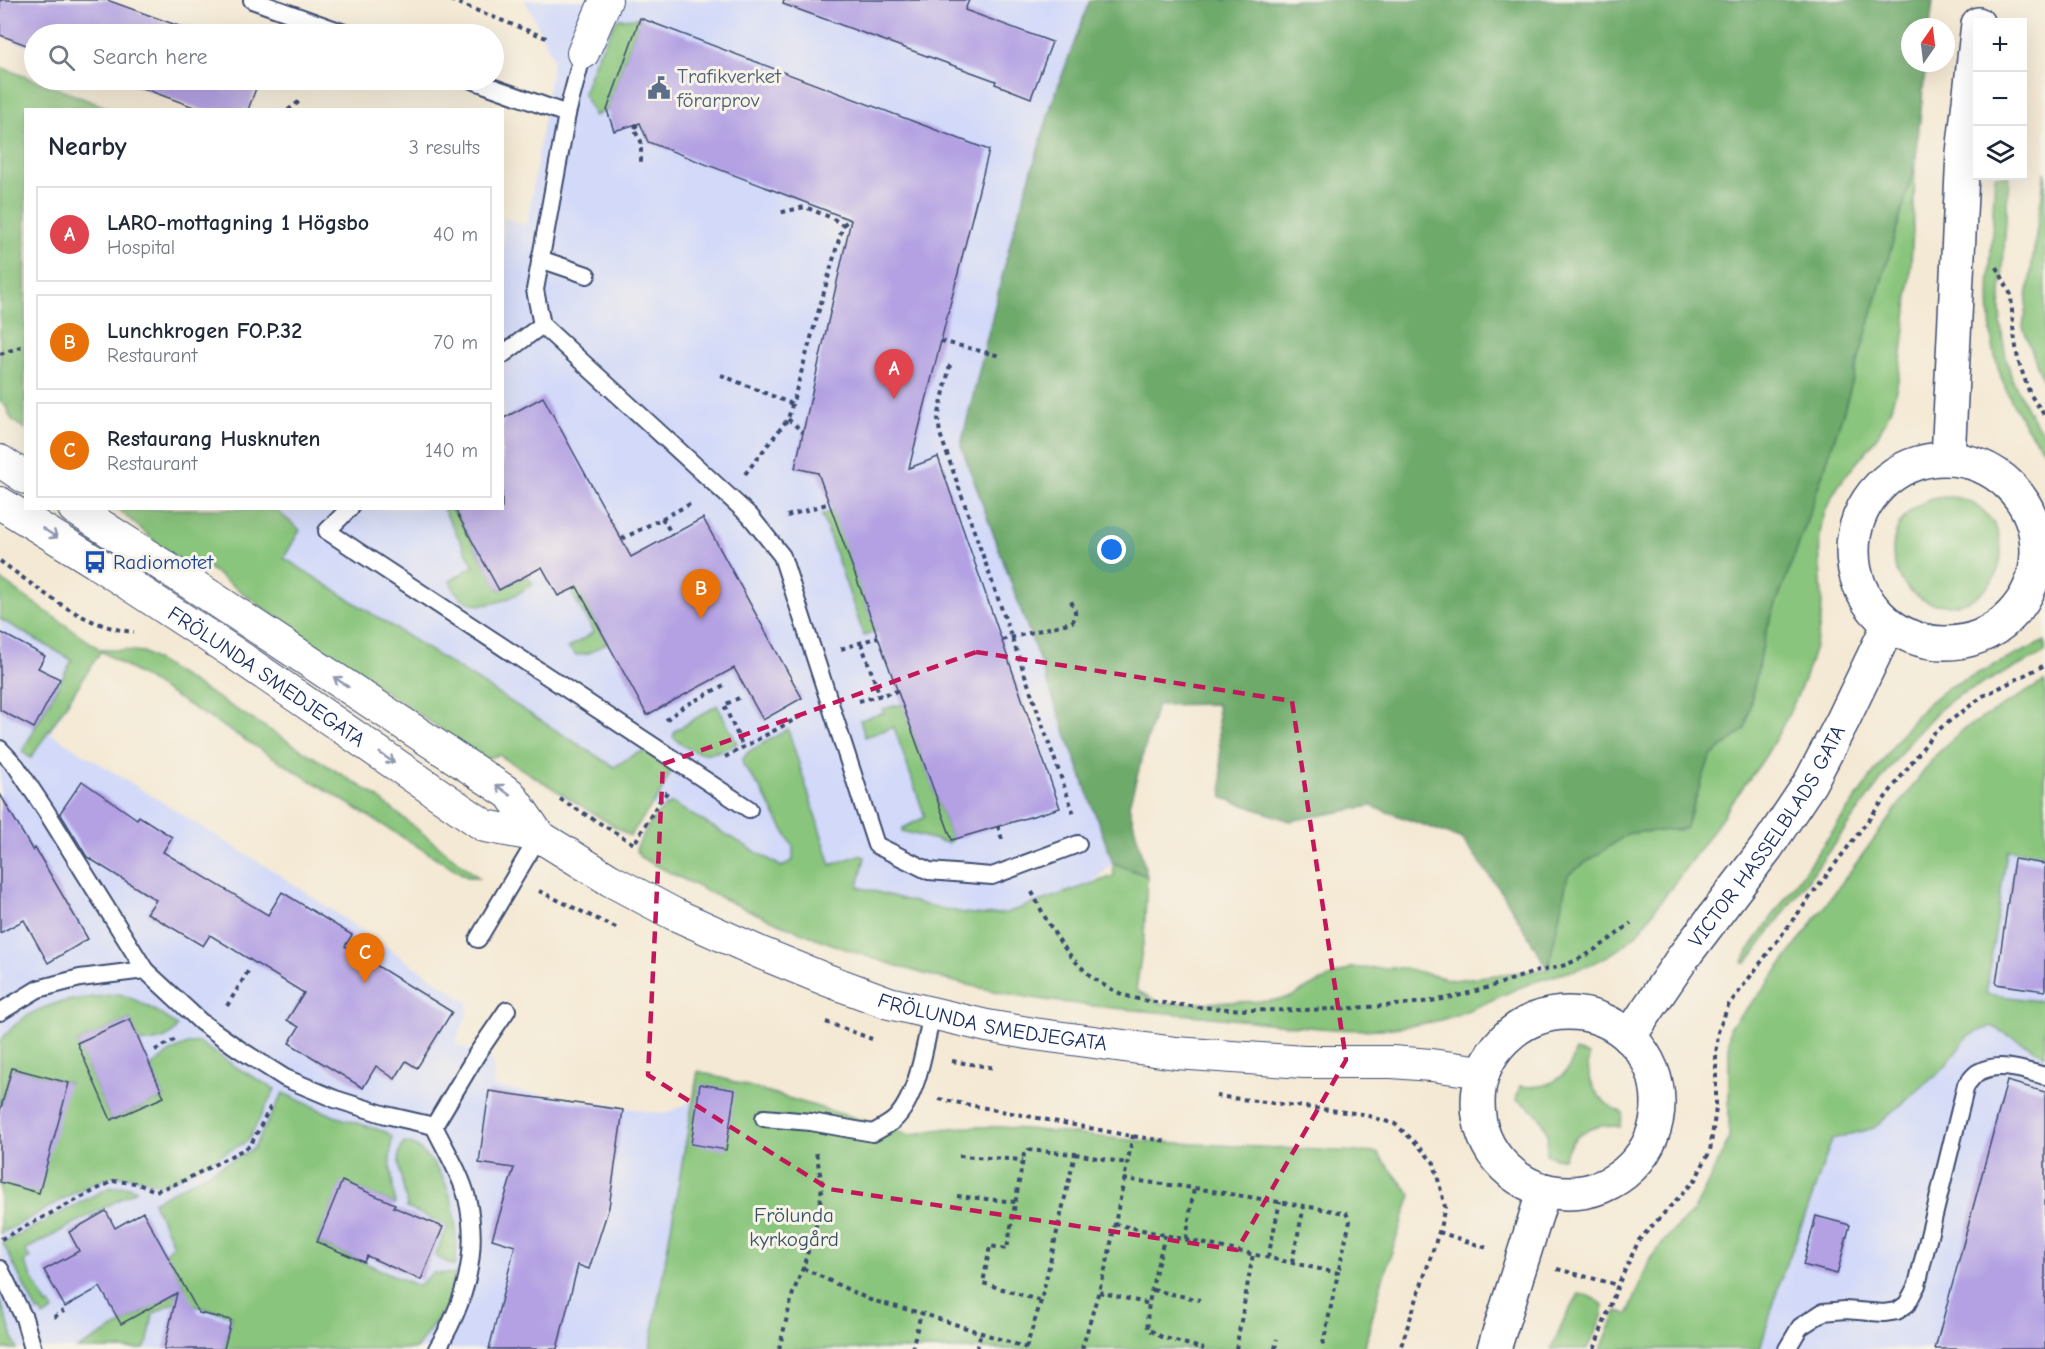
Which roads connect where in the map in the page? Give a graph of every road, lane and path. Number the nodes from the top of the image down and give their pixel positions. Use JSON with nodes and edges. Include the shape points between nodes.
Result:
{"nodes":[{"id":1,"x":252,"y":0,"type":"edge"},
{"id":2,"x":450,"y":0,"type":"edge"},
{"id":3,"x":606,"y":0,"type":"edge"},
{"id":4,"x":1980,"y":0,"type":"edge"},
{"id":5,"x":1978,"y":18,"type":"edge"},
{"id":6,"x":319,"y":24,"type":"edge"},
{"id":7,"x":583,"y":53,"type":"junction"},
{"id":8,"x":1973,"y":66,"type":"edge"},
{"id":9,"x":500,"y":90,"type":"edge"},
{"id":10,"x":300,"y":101,"type":"dead end"},
{"id":11,"x":291,"y":108,"type":"edge"},
{"id":12,"x":567,"y":114,"type":"junction"},
{"id":13,"x":637,"y":124,"type":"dead end"},
{"id":14,"x":641,"y":163,"type":"dead end"},
{"id":15,"x":778,"y":213,"type":"dead end"},
{"id":16,"x":850,"y":219,"type":"dead end"},
{"id":17,"x":843,"y":225,"type":"junction"},
{"id":18,"x":540,"y":259,"type":"junction"},
{"id":19,"x":1995,"y":263,"type":"dead end"},
{"id":20,"x":586,"y":275,"type":"dead end"},
{"id":21,"x":542,"y":325,"type":"junction"},
{"id":22,"x":940,"y":341,"type":"dead end"},
{"id":23,"x":24,"y":346,"type":"edge"},
{"id":24,"x":0,"y":354,"type":"edge"},
{"id":25,"x":504,"y":354,"type":"edge"},
{"id":26,"x":1000,"y":356,"type":"dead end"},
{"id":27,"x":950,"y":365,"type":"dead end"},
{"id":28,"x":720,"y":375,"type":"dead end"},
{"id":29,"x":792,"y":404,"type":"junction"},
{"id":30,"x":2045,"y":416,"type":"edge"},
{"id":31,"x":788,"y":419,"type":"junction"},
{"id":32,"x":803,"y":432,"type":"dead end"},
{"id":33,"x":767,"y":446,"type":"dead end"},
{"id":34,"x":1948,"y":459,"type":"junction"},
{"id":35,"x":0,"y":461,"type":"edge"},
{"id":36,"x":24,"y":477,"type":"edge"},
{"id":37,"x":719,"y":488,"type":"junction"},
{"id":38,"x":0,"y":503,"type":"edge"},
{"id":39,"x":830,"y":503,"type":"dead end"},
{"id":40,"x":77,"y":510,"type":"edge"},
{"id":41,"x":348,"y":510,"type":"edge"},
{"id":42,"x":662,"y":518,"type":"junction"},
{"id":43,"x":757,"y":526,"type":"junction"},
{"id":44,"x":672,"y":534,"type":"dead end"},
{"id":45,"x":622,"y":539,"type":"dead end"},
{"id":46,"x":2041,"y":556,"type":"edge"},
{"id":47,"x":1070,"y":598,"type":"dead end"},
{"id":48,"x":1889,"y":624,"type":"junction"},
{"id":49,"x":878,"y":637,"type":"dead end"},
{"id":50,"x":1002,"y":639,"type":"dead end"},
{"id":51,"x":861,"y":643,"type":"junction"},
{"id":52,"x":850,"y":646,"type":"dead end"},
{"id":53,"x":2045,"y":665,"type":"edge"},
{"id":54,"x":726,"y":684,"type":"dead end"},
{"id":55,"x":898,"y":692,"type":"dead end"},
{"id":56,"x":879,"y":696,"type":"junction"},
{"id":57,"x":739,"y":698,"type":"dead end"},
{"id":58,"x":832,"y":708,"type":"junction"},
{"id":59,"x":773,"y":730,"type":"dead end"},
{"id":60,"x":641,"y":738,"type":"junction"},
{"id":61,"x":0,"y":749,"type":"edge"},
{"id":62,"x":659,"y":802,"type":"dead end"},
{"id":63,"x":749,"y":809,"type":"dead end"},
{"id":64,"x":538,"y":836,"type":"junction"},
{"id":65,"x":639,"y":837,"type":"dead end"},
{"id":66,"x":1078,"y":844,"type":"joint"},
{"id":67,"x":1037,"y":903,"type":"dead end"},
{"id":68,"x":1630,"y":923,"type":"dead end"},
{"id":69,"x":478,"y":939,"type":"dead end"},
{"id":70,"x":250,"y":968,"type":"dead end"},
{"id":71,"x":146,"y":970,"type":"junction"},
{"id":72,"x":507,"y":1010,"type":"dead end"},
{"id":73,"x":0,"y":1012,"type":"edge"},
{"id":74,"x":932,"y":1013,"type":"junction"},
{"id":75,"x":212,"y":1030,"type":"junction"},
{"id":76,"x":1629,"y":1037,"type":"junction"},
{"id":77,"x":1483,"y":1072,"type":"junction"},
{"id":78,"x":2045,"y":1076,"type":"edge"},
{"id":79,"x":285,"y":1078,"type":"junction"},
{"id":80,"x":912,"y":1091,"type":"junction"},
{"id":81,"x":764,"y":1118,"type":"dead end"},
{"id":82,"x":811,"y":1122,"type":"junction"},
{"id":83,"x":434,"y":1126,"type":"junction"},
{"id":84,"x":1133,"y":1135,"type":"junction"},
{"id":85,"x":1167,"y":1141,"type":"dead end"},
{"id":86,"x":1075,"y":1154,"type":"junction"},
{"id":87,"x":959,"y":1156,"type":"dead end"},
{"id":88,"x":1023,"y":1160,"type":"junction"},
{"id":89,"x":1126,"y":1163,"type":"junction"},
{"id":90,"x":1123,"y":1179,"type":"junction"},
{"id":91,"x":1194,"y":1188,"type":"junction"},
{"id":92,"x":1544,"y":1190,"type":"junction"},
{"id":93,"x":957,"y":1196,"type":"dead end"},
{"id":94,"x":1016,"y":1202,"type":"junction"},
{"id":95,"x":1280,"y":1202,"type":"junction"},
{"id":96,"x":1304,"y":1206,"type":"junction"},
{"id":97,"x":1115,"y":1224,"type":"junction"},
{"id":98,"x":1439,"y":1232,"type":"dead end"},
{"id":99,"x":1165,"y":1235,"type":"junction"},
{"id":100,"x":1186,"y":1239,"type":"junction"},
{"id":101,"x":0,"y":1240,"type":"edge"},
{"id":102,"x":1254,"y":1254,"type":"junction"},
{"id":103,"x":1268,"y":1257,"type":"junction"},
{"id":104,"x":1292,"y":1262,"type":"junction"},
{"id":105,"x":803,"y":1268,"type":"junction"},
{"id":106,"x":0,"y":1269,"type":"edge"},
{"id":107,"x":1338,"y":1273,"type":"junction"},
{"id":108,"x":1153,"y":1290,"type":"junction"},
{"id":109,"x":1099,"y":1292,"type":"junction"},
{"id":110,"x":1200,"y":1300,"type":"dead end"},
{"id":111,"x":1041,"y":1301,"type":"junction"},
{"id":112,"x":1150,"y":1304,"type":"junction"},
{"id":113,"x":921,"y":1313,"type":"junction"},
{"id":114,"x":981,"y":1332,"type":"junction"},
{"id":115,"x":1277,"y":1340,"type":"dead end"},
{"id":116,"x":1026,"y":1348,"type":"edge"},
{"id":117,"x":33,"y":1349,"type":"edge"},
{"id":118,"x":437,"y":1349,"type":"edge"},
{"id":119,"x":779,"y":1349,"type":"edge"},
{"id":120,"x":912,"y":1349,"type":"edge"},
{"id":121,"x":977,"y":1349,"type":"edge"},
{"id":122,"x":1082,"y":1349,"type":"edge"},
{"id":123,"x":1204,"y":1349,"type":"edge"},
{"id":124,"x":1236,"y":1349,"type":"edge"},
{"id":125,"x":1275,"y":1349,"type":"edge"},
{"id":126,"x":1322,"y":1349,"type":"edge"},
{"id":127,"x":1400,"y":1349,"type":"edge"},
{"id":128,"x":1494,"y":1349,"type":"edge"},
{"id":129,"x":1594,"y":1349,"type":"edge"},
{"id":130,"x":1787,"y":1349,"type":"edge"}],
"edges":[{"from":1,"to":6,"type":"lane"},
{"from":2,"to":7,"type":"path"},
{"from":3,"to":7,"type":"street"},
{"from":4,"to":5,"type":"street"},
{"from":7,"to":12,"type":"lane"},
{"from":8,"to":34,"type":"street","via":[[1963,153]]},
{"from":9,"to":12,"type":"lane"},
{"from":10,"to":11,"type":"path"},
{"from":12,"to":18,"type":"lane"},
{"from":13,"to":14,"type":"path","via":[[634,130],[641,141]]},
{"from":15,"to":17,"type":"path","via":[[805,207]]},
{"from":16,"to":17,"type":"path"},
{"from":17,"to":29,"type":"path"},
{"from":18,"to":20,"type":"lane"},
{"from":18,"to":21,"type":"lane","via":[[535,290]]},
{"from":19,"to":30,"type":"path","via":[[2011,295],[2018,360],[2030,394]]},
{"from":21,"to":25,"type":"lane"},
{"from":21,"to":37,"type":"lane"},
{"from":22,"to":26,"type":"path"},
{"from":23,"to":24,"type":"path"},
{"from":27,"to":66,"type":"path","via":[[938,418],[940,434],[1075,817]]},
{"from":28,"to":29,"type":"path"},
{"from":29,"to":31,"type":"path"},
{"from":31,"to":32,"type":"path"},
{"from":31,"to":33,"type":"path"},
{"from":34,"to":46,"type":"street","via":[[1986,469],[2017,494],[2027,510]]},
{"from":34,"to":48,"type":"street","via":[[1900,470],[1875,491],[1858,519],[1853,552],[1859,585]]},
{"from":35,"to":36,"type":"street"},
{"from":37,"to":42,"type":"path"},
{"from":37,"to":43,"type":"lane"},
{"from":38,"to":64,"type":"street","name":"FRÖLUNDA SMEDJEGATA","one_way":true,"via":[[234,653],[485,826]]},
{"from":39,"to":43,"type":"path"},
{"from":64,"to":40,"type":"street","name":"FRÖLUNDA SMEDJEGATA","one_way":true,"via":[[510,794]]},
{"from":41,"to":60,"type":"lane","via":[[327,531]]},
{"from":42,"to":44,"type":"path"},
{"from":42,"to":45,"type":"path"},
{"from":43,"to":58,"type":"lane","via":[[782,556]]},
{"from":46,"to":48,"type":"street","via":[[2023,599],[1990,631],[1962,641],[1931,642]]},
{"from":47,"to":50,"type":"path","via":[[1076,613],[1072,622]]},
{"from":48,"to":76,"type":"street","name":"VICTOR HASSELBLADS GATA","via":[[1810,783]]},
{"from":49,"to":51,"type":"path"},
{"from":51,"to":52,"type":"path"},
{"from":51,"to":56,"type":"path"},
{"from":53,"to":129,"type":"path","via":[[1983,696],[1934,733],[1728,1006],[1718,1032],[1716,1108],[1710,1151],[1695,1180],[1639,1240]]},
{"from":54,"to":60,"type":"path","via":[[683,707]]},
{"from":55,"to":56,"type":"path"},
{"from":56,"to":58,"type":"path"},
{"from":57,"to":59,"type":"path","via":[[724,705],[745,746]]},
{"from":58,"to":66,"type":"lane","via":[[876,844],[929,871],[992,876]]},
{"from":60,"to":63,"type":"lane"},
{"from":61,"to":71,"type":"lane","via":[[46,811]]},
{"from":62,"to":65,"type":"path"},
{"from":64,"to":69,"type":"lane"},
{"from":64,"to":74,"type":"street","name":"FRÖLUNDA SMEDJEGATA","via":[[674,914],[760,953],[890,1003]]},
{"from":67,"to":68,"type":"path","via":[[1047,924],[1076,962],[1109,989],[1133,1000],[1274,1011],[1397,1005],[1450,998],[1568,964]]},
{"from":70,"to":75,"type":"path"},
{"from":71,"to":73,"type":"lane","via":[[80,978],[38,989]]},
{"from":71,"to":75,"type":"lane"},
{"from":72,"to":83,"type":"lane"},
{"from":74,"to":77,"type":"street","name":"FRÖLUNDA SMEDJEGATA","via":[[1034,1034],[1176,1053],[1304,1062],[1392,1062]]},
{"from":74,"to":80,"type":"lane"},
{"from":75,"to":79,"type":"lane"},
{"from":76,"to":77,"type":"street","via":[[1582,1014],[1547,1016],[1515,1030],[1491,1056]]},
{"from":76,"to":92,"type":"street","via":[[1653,1074],[1657,1095],[1657,1116],[1641,1156],[1608,1184],[1566,1193]]},
{"from":77,"to":92,"type":"street","via":[[1478,1109],[1488,1144],[1511,1173]]},
{"from":78,"to":130,"type":"lane","via":[[1996,1067],[1978,1072],[1966,1085],[1917,1285],[1907,1304],[1884,1313],[1823,1312],[1800,1327]]},
{"from":79,"to":83,"type":"lane","via":[[335,1099]]},
{"from":79,"to":101,"type":"path","via":[[250,1146],[156,1191],[135,1183],[113,1181]]},
{"from":80,"to":82,"type":"lane","via":[[893,1121],[873,1133]]},
{"from":80,"to":84,"type":"path"},
{"from":81,"to":82,"type":"lane"},
{"from":82,"to":105,"type":"path","via":[[822,1184],[819,1215]]},
{"from":83,"to":118,"type":"lane","via":[[467,1197],[472,1243],[465,1288]]},
{"from":84,"to":85,"type":"path"},
{"from":84,"to":89,"type":"path"},
{"from":86,"to":88,"type":"path","via":[[1028,1150]]},
{"from":86,"to":89,"type":"path"},
{"from":86,"to":111,"type":"path"},
{"from":87,"to":88,"type":"path"},
{"from":88,"to":94,"type":"path"},
{"from":89,"to":90,"type":"path"},
{"from":90,"to":91,"type":"path"},
{"from":90,"to":97,"type":"path"},
{"from":91,"to":95,"type":"path"},
{"from":91,"to":100,"type":"path"},
{"from":92,"to":128,"type":"street"},
{"from":93,"to":94,"type":"path"},
{"from":94,"to":111,"type":"path","via":[[1007,1249],[990,1246],[983,1283]]},
{"from":95,"to":96,"type":"path"},
{"from":95,"to":103,"type":"path"},
{"from":96,"to":104,"type":"path"},
{"from":96,"to":107,"type":"path","via":[[1346,1213],[1349,1217]]},
{"from":97,"to":99,"type":"path"},
{"from":97,"to":109,"type":"path"},
{"from":98,"to":127,"type":"path"},
{"from":99,"to":100,"type":"path"},
{"from":99,"to":108,"type":"path"},
{"from":100,"to":102,"type":"path"},
{"from":102,"to":103,"type":"path"},
{"from":102,"to":124,"type":"path"},
{"from":103,"to":104,"type":"path"},
{"from":104,"to":107,"type":"path"},
{"from":105,"to":113,"type":"path","via":[[870,1300]]},
{"from":105,"to":119,"type":"path"},
{"from":106,"to":117,"type":"lane","via":[[24,1318]]},
{"from":107,"to":126,"type":"path"},
{"from":108,"to":110,"type":"path"},
{"from":108,"to":112,"type":"path"},
{"from":109,"to":112,"type":"path"},
{"from":109,"to":122,"type":"path"},
{"from":111,"to":116,"type":"path"},
{"from":112,"to":123,"type":"path","via":[[1150,1331]]},
{"from":113,"to":114,"type":"path"},
{"from":113,"to":120,"type":"path"},
{"from":114,"to":116,"type":"path"},
{"from":114,"to":121,"type":"path"},
{"from":115,"to":125,"type":"path"}]}
